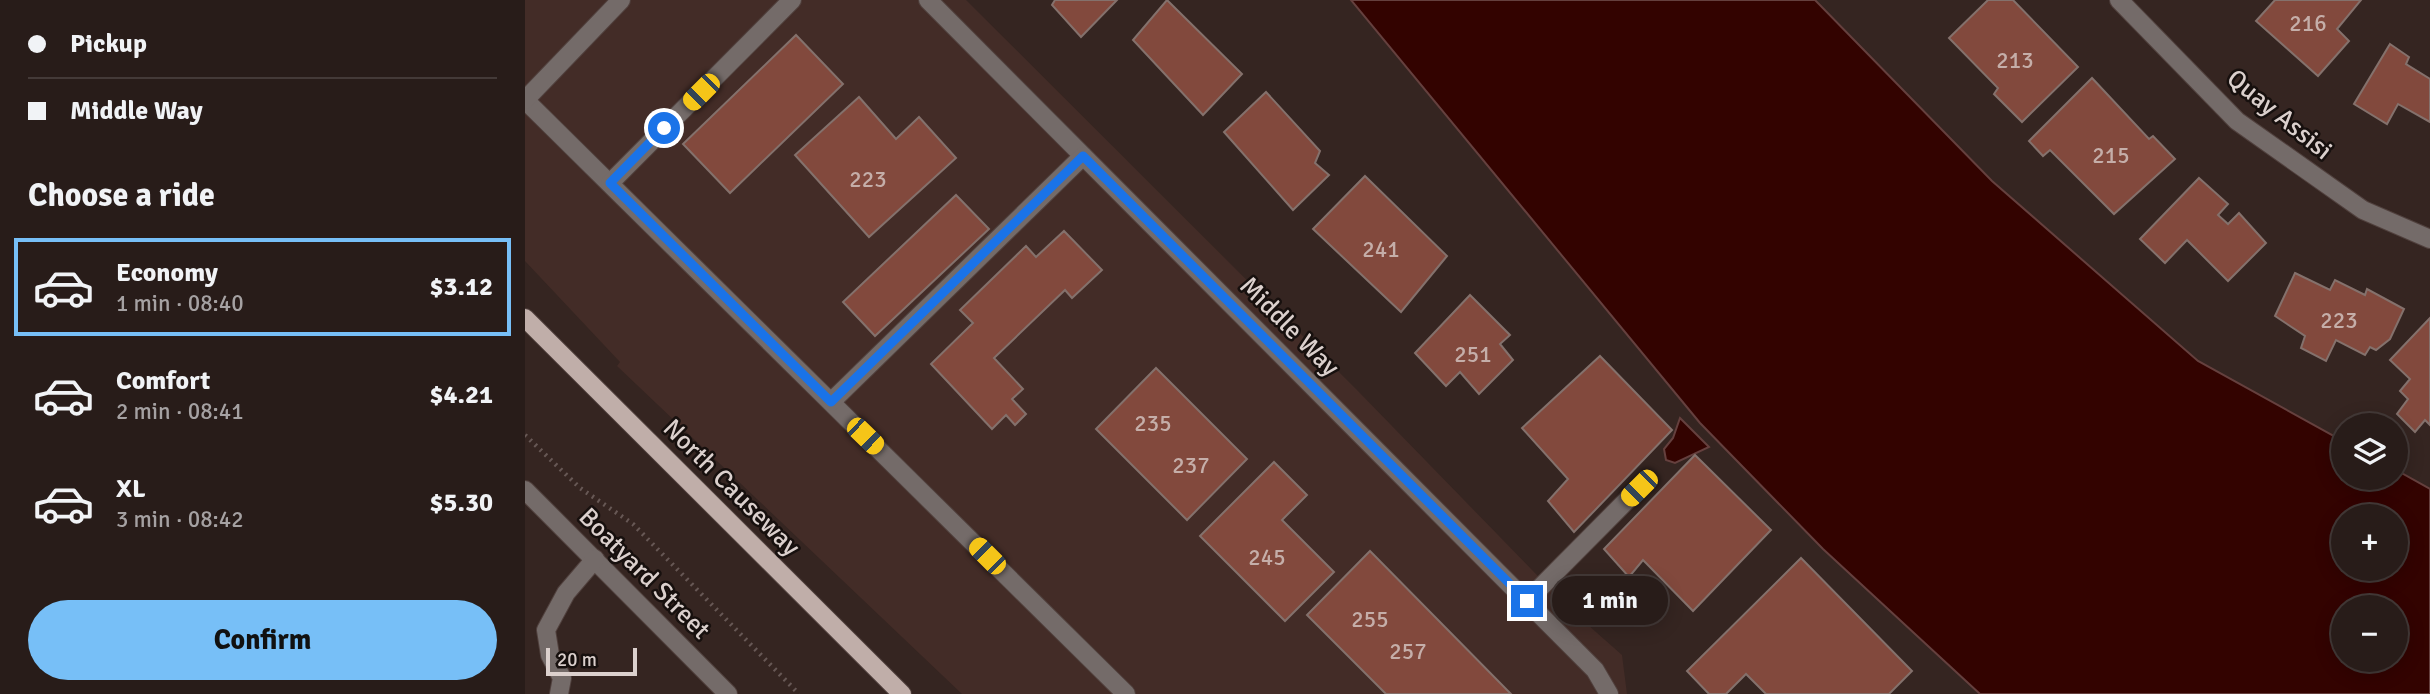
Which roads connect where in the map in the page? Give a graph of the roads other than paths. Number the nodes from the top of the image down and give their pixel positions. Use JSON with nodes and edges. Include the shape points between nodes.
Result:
{"nodes":[{"id":1,"x":621,"y":0,"type":"edge"},
{"id":2,"x":792,"y":0,"type":"edge"},
{"id":3,"x":927,"y":0,"type":"edge"},
{"id":4,"x":2119,"y":0,"type":"edge"},
{"id":5,"x":525,"y":100,"type":"edge"},
{"id":6,"x":1083,"y":156,"type":"junction"},
{"id":7,"x":610,"y":183,"type":"junction"},
{"id":8,"x":2430,"y":239,"type":"edge"},
{"id":9,"x":525,"y":318,"type":"edge"},
{"id":10,"x":831,"y":402,"type":"junction"},
{"id":11,"x":1639,"y":488,"type":"dead end"},
{"id":12,"x":525,"y":490,"type":"edge"},
{"id":13,"x":595,"y":559,"type":"junction"},
{"id":14,"x":1527,"y":601,"type":"junction"},
{"id":15,"x":559,"y":694,"type":"edge"},
{"id":16,"x":728,"y":694,"type":"edge"},
{"id":17,"x":902,"y":694,"type":"edge"},
{"id":18,"x":1126,"y":694,"type":"edge"},
{"id":19,"x":1609,"y":694,"type":"edge"}],
"edges":[{"from":1,"to":5,"type":"street"},
{"from":2,"to":7,"type":"street"},
{"from":3,"to":6,"type":"street","name":"Middle Way"},
{"from":4,"to":8,"type":"street","name":"Quay Assisi","via":[[2237,121],[2363,210]]},
{"from":5,"to":7,"type":"street"},
{"from":6,"to":10,"type":"street"},
{"from":6,"to":14,"type":"street","name":"Middle Way"},
{"from":7,"to":10,"type":"street"},
{"from":9,"to":17,"type":"main road","name":"North Causeway"},
{"from":10,"to":18,"type":"street"},
{"from":11,"to":14,"type":"street"},
{"from":12,"to":13,"type":"street","name":"Boatyard Street"},
{"from":13,"to":15,"type":"street","via":[[566,593],[546,630],[550,655],[562,678]]},
{"from":13,"to":16,"type":"street","name":"Boatyard Street"},
{"from":14,"to":19,"type":"street","name":"Middle Way","via":[[1595,670]]}]}
